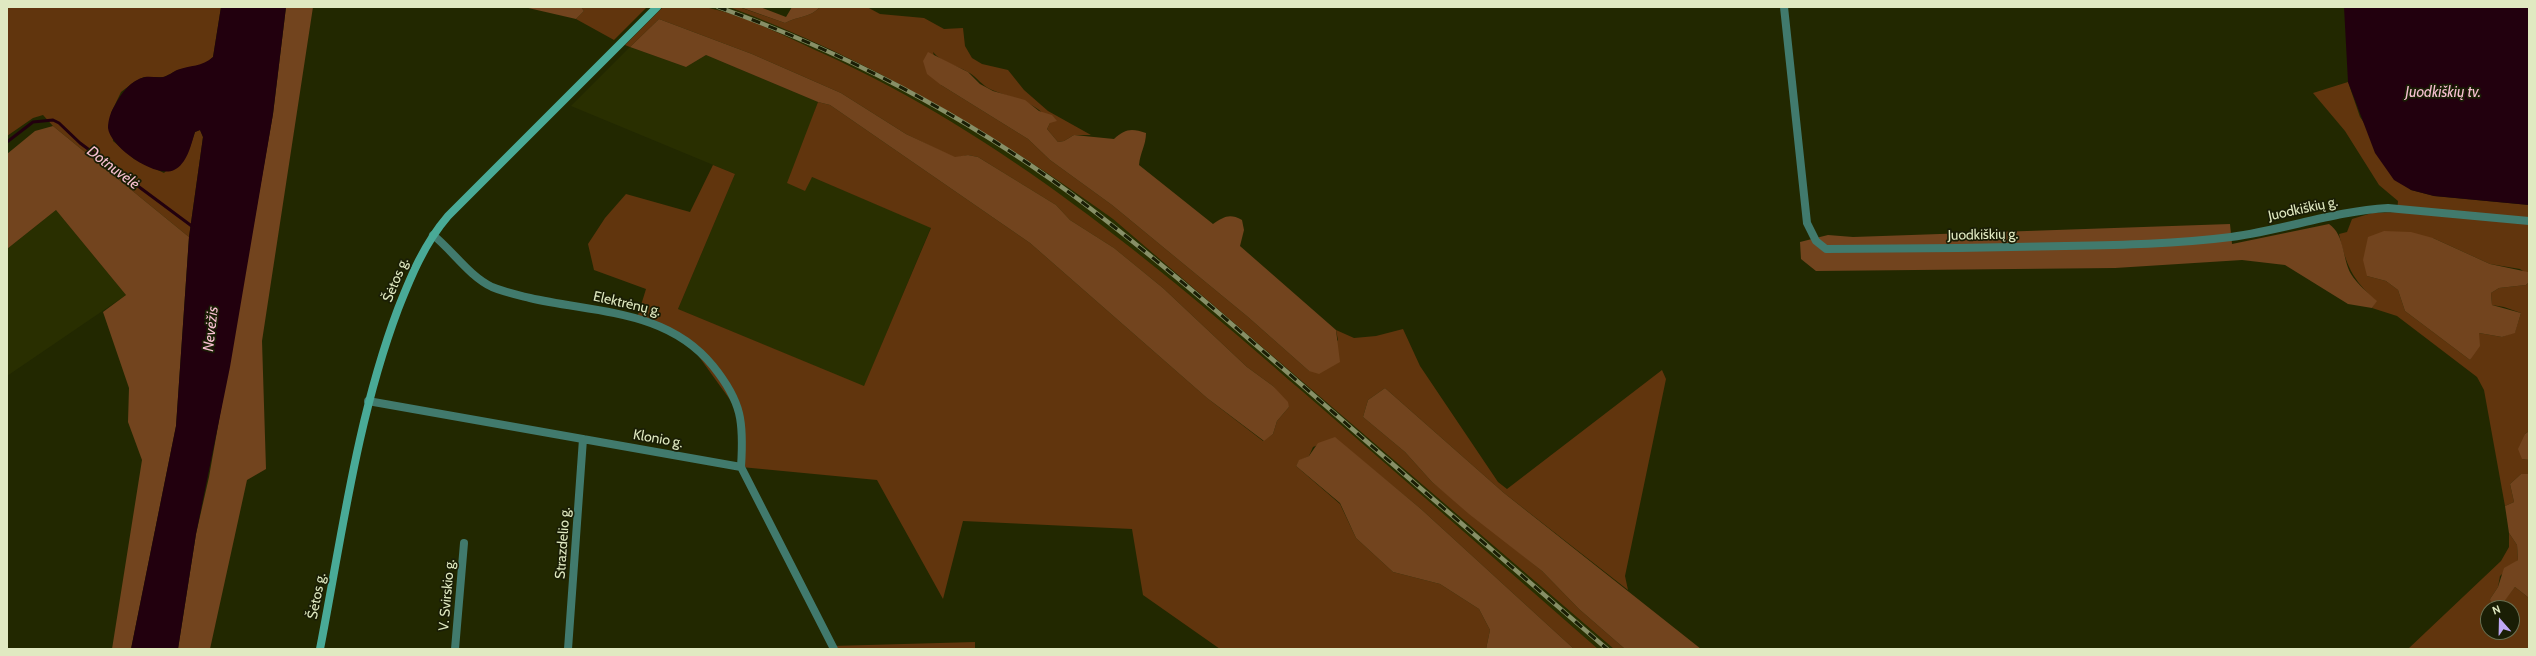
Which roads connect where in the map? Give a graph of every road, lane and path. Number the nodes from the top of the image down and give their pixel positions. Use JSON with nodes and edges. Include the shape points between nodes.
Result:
{"nodes":[{"id":1,"x":657,"y":7,"type":"edge"},
{"id":2,"x":1784,"y":7,"type":"edge"},
{"id":3,"x":2529,"y":221,"type":"edge"},
{"id":4,"x":433,"y":235,"type":"junction"},
{"id":5,"x":368,"y":401,"type":"junction"},
{"id":6,"x":582,"y":439,"type":"junction"},
{"id":7,"x":741,"y":467,"type":"junction"},
{"id":8,"x":464,"y":543,"type":"dead end"},
{"id":9,"x":320,"y":649,"type":"edge"},
{"id":10,"x":455,"y":649,"type":"edge"},
{"id":11,"x":568,"y":649,"type":"edge"},
{"id":12,"x":834,"y":649,"type":"edge"}],
"edges":[{"from":1,"to":4,"type":"main road","name":"Šėtos g.","via":[[474,190]]},
{"from":2,"to":3,"type":"street","name":"Juodkiškių g.","via":[[1807,223],[1816,241],[1826,249],[1960,249],[2156,244],[2231,237],[2369,209],[2388,208]]},
{"from":4,"to":5,"type":"main road","name":"Šėtos g.","via":[[411,276]]},
{"from":4,"to":7,"type":"street","name":"Elektrėnų g.","via":[[481,280],[493,287],[541,300],[651,321],[686,340],[706,357],[733,394],[741,415]]},
{"from":5,"to":6,"type":"street","name":"Klonio g."},
{"from":5,"to":9,"type":"main road","name":"Šėtos g."},
{"from":6,"to":7,"type":"street","name":"Klonio g."},
{"from":6,"to":11,"type":"street","name":"Strazdelio g."},
{"from":7,"to":12,"type":"street"},
{"from":8,"to":10,"type":"street","name":"V. Svirskio g."}]}
